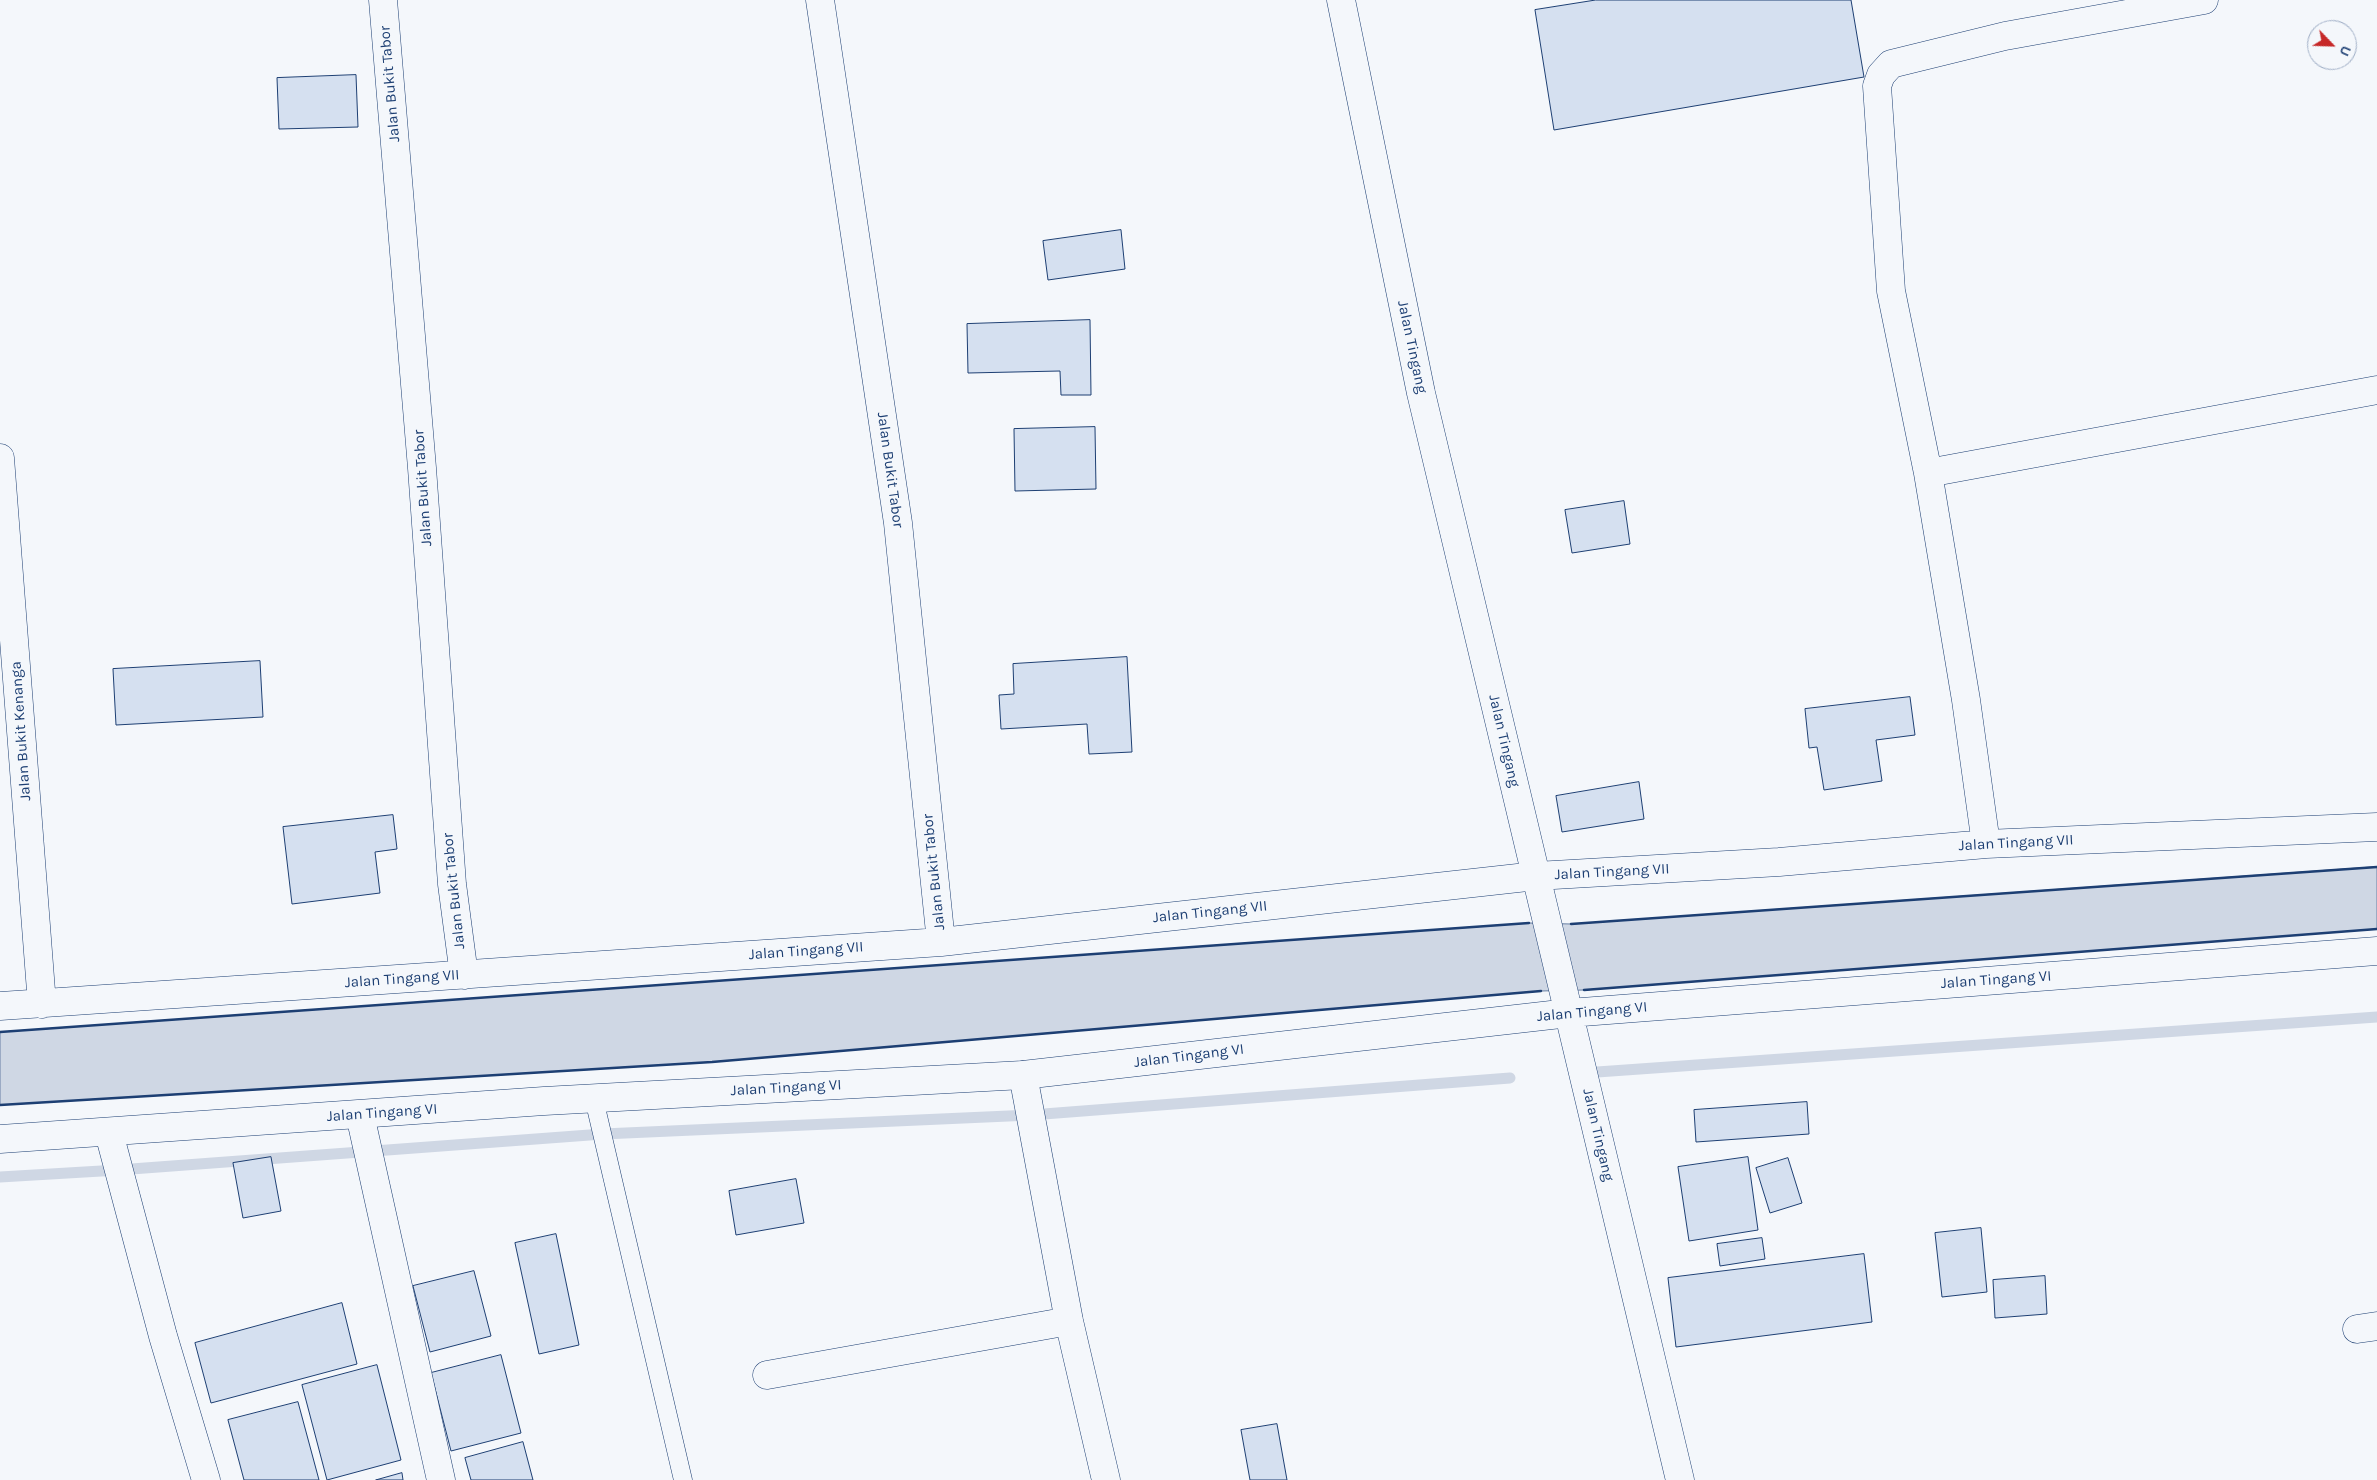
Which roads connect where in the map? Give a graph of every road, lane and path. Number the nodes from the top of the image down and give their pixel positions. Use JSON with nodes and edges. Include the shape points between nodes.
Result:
{"nodes":[{"id":1,"x":383,"y":0,"type":"edge"},
{"id":2,"x":820,"y":0,"type":"edge"},
{"id":3,"x":1341,"y":0,"type":"edge"},
{"id":4,"x":2204,"y":0,"type":"edge"},
{"id":5,"x":2377,"y":390,"type":"edge"},
{"id":6,"x":0,"y":458,"type":"edge"},
{"id":7,"x":1928,"y":473,"type":"junction"},
{"id":8,"x":2377,"y":827,"type":"edge"},
{"id":9,"x":1986,"y":844,"type":"junction"},
{"id":10,"x":1536,"y":876,"type":"junction"},
{"id":11,"x":941,"y":942,"type":"junction"},
{"id":12,"x":2377,"y":951,"type":"edge"},
{"id":13,"x":464,"y":975,"type":"junction"},
{"id":14,"x":1566,"y":1001,"type":"junction"},
{"id":15,"x":42,"y":1004,"type":"junction"},
{"id":16,"x":0,"y":1006,"type":"edge"},
{"id":17,"x":1023,"y":1075,"type":"junction"},
{"id":18,"x":594,"y":1099,"type":"junction"},
{"id":19,"x":360,"y":1115,"type":"junction"},
{"id":20,"x":108,"y":1133,"type":"junction"},
{"id":21,"x":0,"y":1140,"type":"edge"},
{"id":22,"x":1069,"y":1321,"type":"junction"},
{"id":23,"x":767,"y":1374,"type":"dead end"},
{"id":24,"x":206,"y":1480,"type":"edge"},
{"id":25,"x":441,"y":1480,"type":"edge"},
{"id":26,"x":683,"y":1480,"type":"edge"},
{"id":27,"x":1106,"y":1480,"type":"edge"},
{"id":28,"x":1680,"y":1480,"type":"edge"}],
"edges":[{"from":1,"to":13,"type":"street","name":"Jalan Bukit Tabor","via":[[452,884]]},
{"from":2,"to":11,"type":"street","name":"Jalan Bukit Tabor","via":[[898,523]]},
{"from":3,"to":10,"type":"street","name":"Jalan Tingang","via":[[1422,393]]},
{"from":4,"to":7,"type":"street","via":[[2006,36],[1891,64],[1881,75],[1877,86],[1891,291]]},
{"from":5,"to":7,"type":"street"},
{"from":6,"to":15,"type":"street","name":"Jalan Bukit Kenanga"},
{"from":7,"to":9,"type":"street"},
{"from":8,"to":9,"type":"street","name":"Jalan Tingang VII"},
{"from":9,"to":10,"type":"street","name":"Jalan Tingang VII","via":[[1779,862]]},
{"from":10,"to":11,"type":"street","name":"Jalan Tingang VII"},
{"from":10,"to":14,"type":"street","name":"Jalan Tingang"},
{"from":11,"to":13,"type":"street","name":"Jalan Tingang VII"},
{"from":12,"to":14,"type":"street","name":"Jalan Tingang VI"},
{"from":13,"to":15,"type":"street","name":"Jalan Tingang VII"},
{"from":14,"to":17,"type":"street","name":"Jalan Tingang VI"},
{"from":14,"to":28,"type":"street","name":"Jalan Tingang"},
{"from":15,"to":16,"type":"street","name":"Jalan Tingang VII"},
{"from":17,"to":18,"type":"street","name":"Jalan Tingang VI"},
{"from":17,"to":22,"type":"street"},
{"from":18,"to":19,"type":"street","name":"Jalan Tingang VI"},
{"from":18,"to":26,"type":"lane"},
{"from":19,"to":20,"type":"street","name":"Jalan Tingang VI"},
{"from":19,"to":25,"type":"street"},
{"from":20,"to":21,"type":"street","name":"Jalan Tingang VI"},
{"from":20,"to":24,"type":"street"},
{"from":22,"to":23,"type":"street"},
{"from":22,"to":27,"type":"street"}]}
